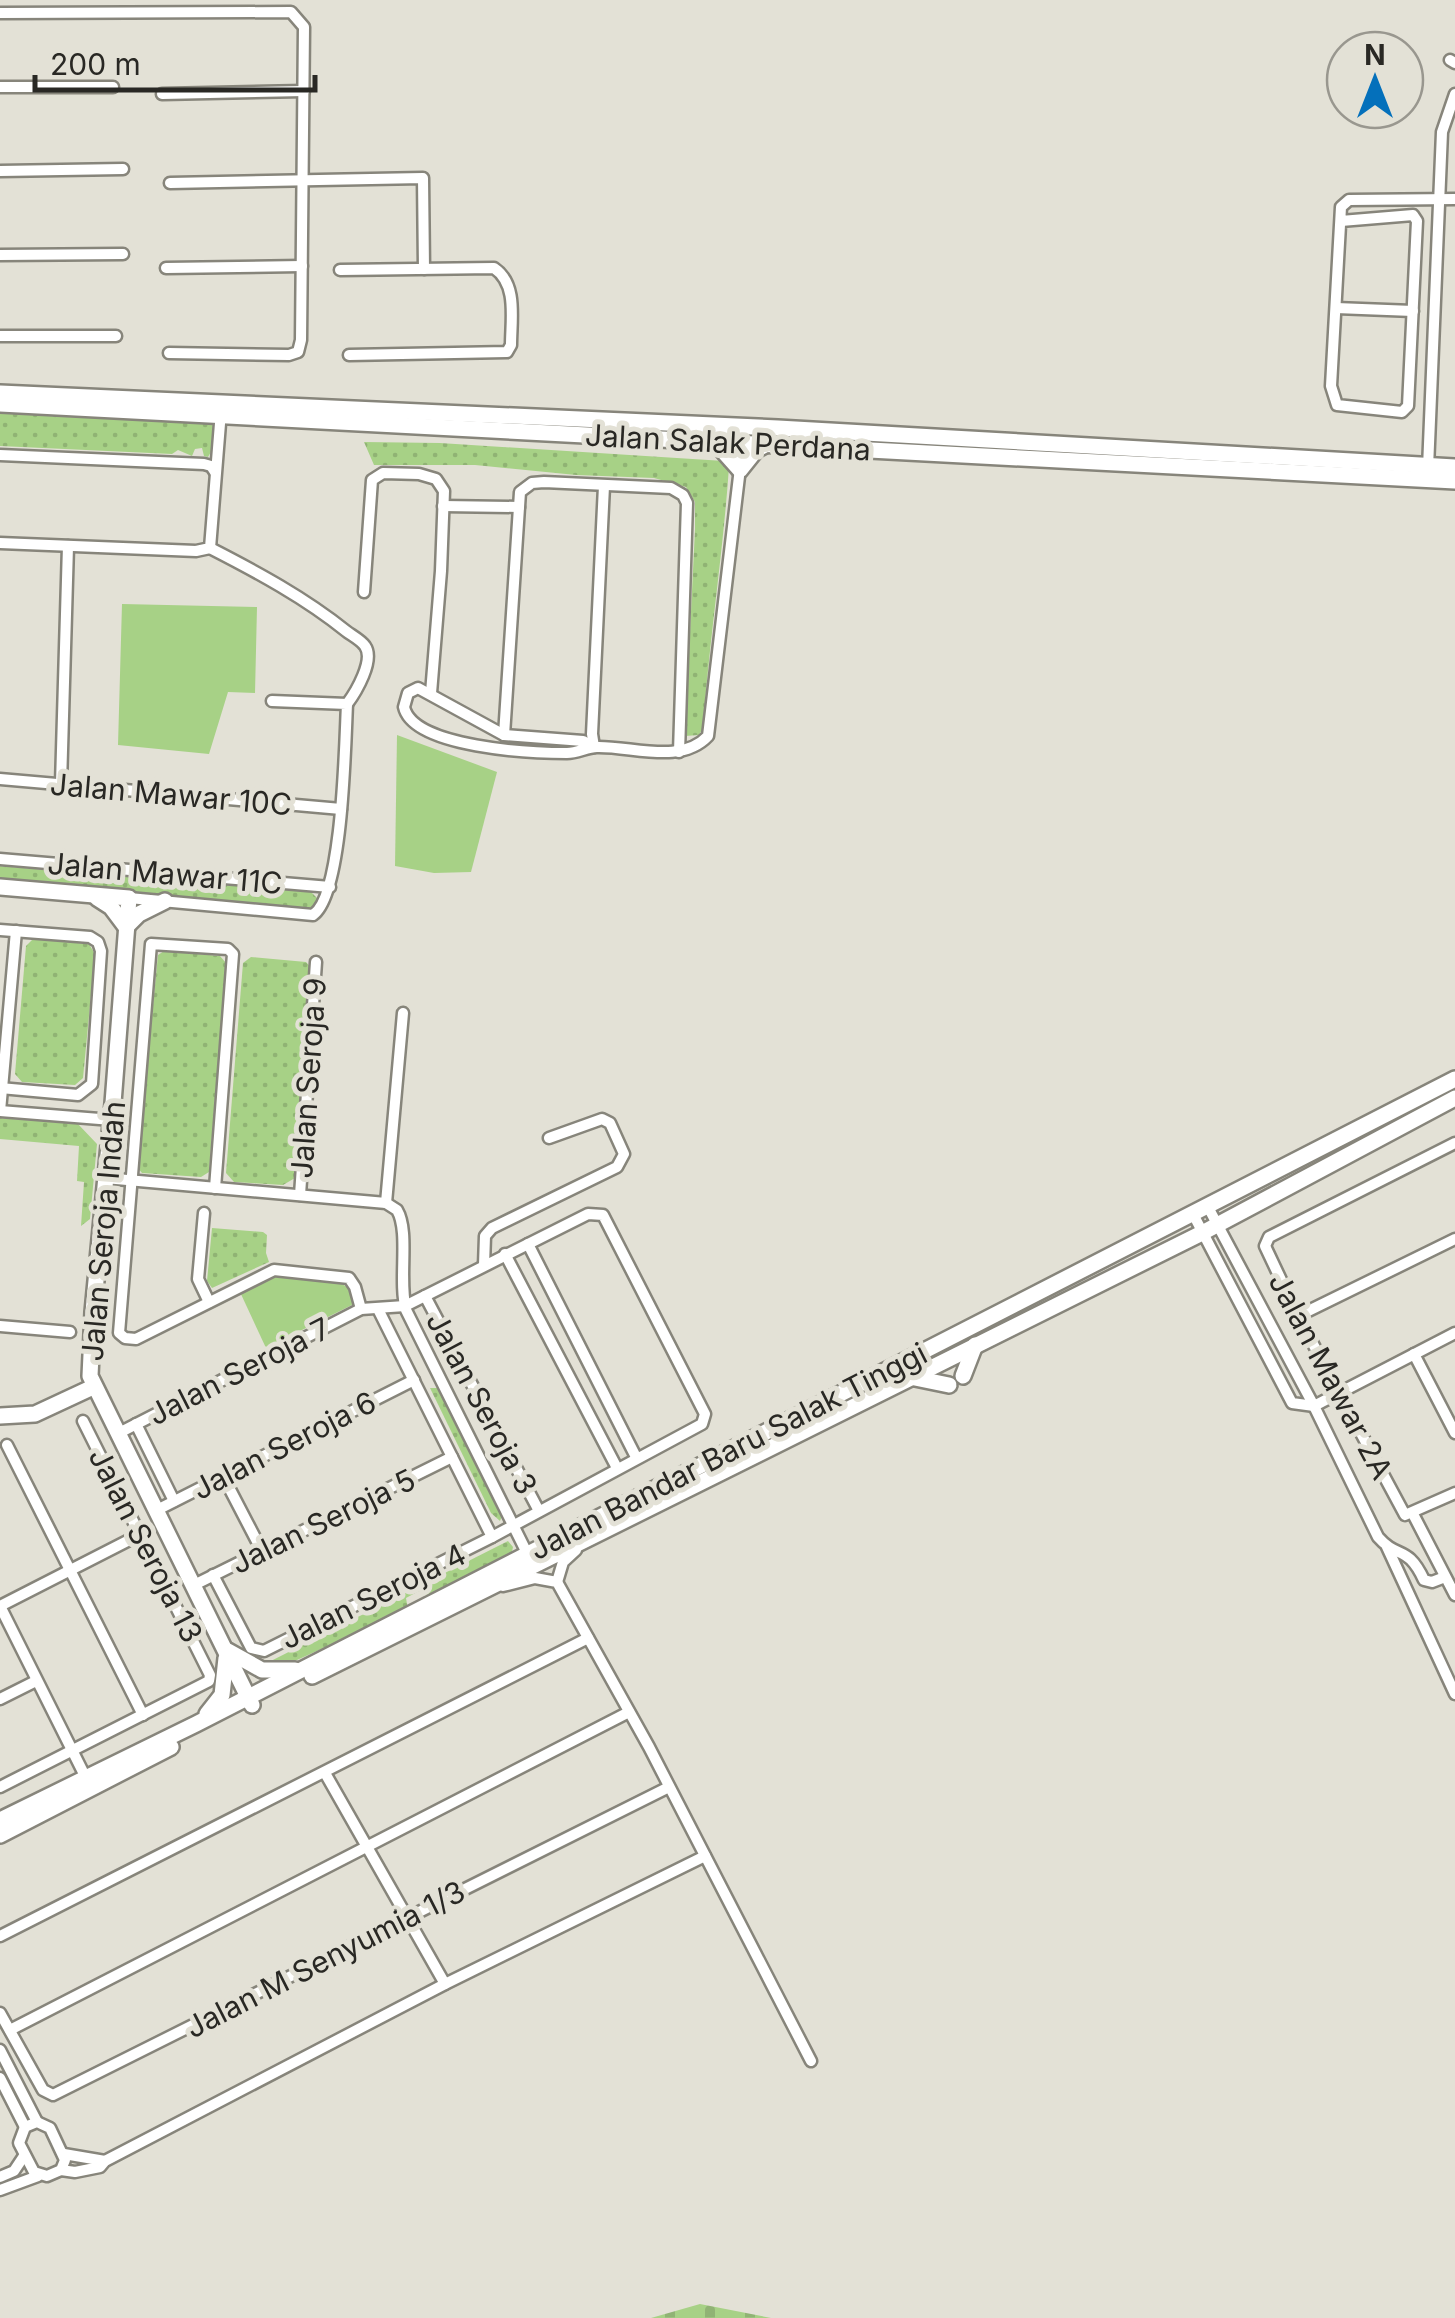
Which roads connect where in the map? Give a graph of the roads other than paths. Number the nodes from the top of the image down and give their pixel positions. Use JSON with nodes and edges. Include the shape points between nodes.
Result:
{"nodes":[{"id":1,"x":0,"y":13,"type":"edge"},
{"id":2,"x":0,"y":86,"type":"edge"},
{"id":3,"x":113,"y":87,"type":"dead end"},
{"id":4,"x":304,"y":91,"type":"junction"},
{"id":5,"x":162,"y":94,"type":"dead end"},
{"id":6,"x":1455,"y":94,"type":"edge"},
{"id":7,"x":123,"y":169,"type":"dead end"},
{"id":8,"x":0,"y":171,"type":"edge"},
{"id":9,"x":303,"y":181,"type":"junction"},
{"id":10,"x":170,"y":183,"type":"dead end"},
{"id":11,"x":1440,"y":199,"type":"junction"},
{"id":12,"x":1455,"y":200,"type":"edge"},
{"id":13,"x":1340,"y":221,"type":"junction"},
{"id":14,"x":124,"y":254,"type":"dead end"},
{"id":15,"x":0,"y":255,"type":"edge"},
{"id":16,"x":302,"y":266,"type":"junction"},
{"id":17,"x":166,"y":268,"type":"dead end"},
{"id":18,"x":424,"y":269,"type":"junction"},
{"id":19,"x":340,"y":270,"type":"dead end"},
{"id":20,"x":1336,"y":308,"type":"junction"},
{"id":21,"x":1413,"y":311,"type":"junction"},
{"id":22,"x":0,"y":336,"type":"edge"},
{"id":23,"x":116,"y":336,"type":"dead end"},
{"id":24,"x":169,"y":353,"type":"dead end"},
{"id":25,"x":349,"y":355,"type":"dead end"},
{"id":26,"x":0,"y":393,"type":"edge"},
{"id":27,"x":0,"y":404,"type":"edge"},
{"id":28,"x":221,"y":409,"type":"junction"},
{"id":29,"x":743,"y":435,"type":"junction"},
{"id":30,"x":716,"y":442,"type":"junction"},
{"id":31,"x":768,"y":444,"type":"junction"},
{"id":32,"x":1048,"y":452,"type":"junction"},
{"id":33,"x":0,"y":455,"type":"edge"},
{"id":34,"x":1455,"y":467,"type":"edge"},
{"id":35,"x":740,"y":470,"type":"junction"},
{"id":36,"x":216,"y":472,"type":"junction"},
{"id":37,"x":1428,"y":472,"type":"junction"},
{"id":38,"x":1455,"y":481,"type":"edge"},
{"id":39,"x":604,"y":486,"type":"junction"},
{"id":40,"x":444,"y":506,"type":"junction"},
{"id":41,"x":518,"y":507,"type":"junction"},
{"id":42,"x":0,"y":543,"type":"edge"},
{"id":43,"x":68,"y":546,"type":"junction"},
{"id":44,"x":210,"y":548,"type":"junction"},
{"id":45,"x":364,"y":592,"type":"dead end"},
{"id":46,"x":431,"y":692,"type":"junction"},
{"id":47,"x":272,"y":701,"type":"dead end"},
{"id":48,"x":347,"y":704,"type":"junction"},
{"id":49,"x":504,"y":735,"type":"junction"},
{"id":50,"x":594,"y":746,"type":"junction"},
{"id":51,"x":679,"y":752,"type":"junction"},
{"id":52,"x":0,"y":779,"type":"edge"},
{"id":53,"x":61,"y":784,"type":"junction"},
{"id":54,"x":341,"y":808,"type":"junction"},
{"id":55,"x":0,"y":859,"type":"edge"},
{"id":56,"x":330,"y":887,"type":"junction"},
{"id":57,"x":0,"y":888,"type":"edge"},
{"id":58,"x":93,"y":895,"type":"junction"},
{"id":59,"x":129,"y":898,"type":"junction"},
{"id":60,"x":165,"y":902,"type":"junction"},
{"id":61,"x":126,"y":927,"type":"junction"},
{"id":62,"x":0,"y":930,"type":"edge"},
{"id":63,"x":16,"y":931,"type":"junction"},
{"id":64,"x":316,"y":962,"type":"dead end"},
{"id":65,"x":5,"y":1008,"type":"edge"},
{"id":66,"x":403,"y":1013,"type":"dead end"},
{"id":67,"x":1455,"y":1079,"type":"edge"},
{"id":68,"x":1,"y":1088,"type":"edge"},
{"id":69,"x":1455,"y":1098,"type":"edge"},
{"id":70,"x":0,"y":1111,"type":"edge"},
{"id":71,"x":112,"y":1120,"type":"junction"},
{"id":72,"x":549,"y":1138,"type":"dead end"},
{"id":73,"x":1455,"y":1143,"type":"edge"},
{"id":74,"x":104,"y":1178,"type":"junction"},
{"id":75,"x":130,"y":1180,"type":"junction"},
{"id":76,"x":215,"y":1188,"type":"junction"},
{"id":77,"x":300,"y":1196,"type":"junction"},
{"id":78,"x":386,"y":1204,"type":"junction"},
{"id":79,"x":1200,"y":1210,"type":"junction"},
{"id":80,"x":204,"y":1212,"type":"dead end"},
{"id":81,"x":1218,"y":1225,"type":"junction"},
{"id":82,"x":1202,"y":1233,"type":"junction"},
{"id":83,"x":1455,"y":1239,"type":"edge"},
{"id":84,"x":528,"y":1244,"type":"junction"},
{"id":85,"x":505,"y":1254,"type":"junction"},
{"id":86,"x":484,"y":1265,"type":"junction"},
{"id":87,"x":424,"y":1296,"type":"junction"},
{"id":88,"x":209,"y":1302,"type":"junction"},
{"id":89,"x":405,"y":1306,"type":"junction"},
{"id":90,"x":361,"y":1308,"type":"junction"},
{"id":91,"x":378,"y":1309,"type":"junction"},
{"id":92,"x":1298,"y":1316,"type":"junction"},
{"id":93,"x":0,"y":1326,"type":"edge"},
{"id":94,"x":70,"y":1332,"type":"dead end"},
{"id":95,"x":1455,"y":1332,"type":"edge"},
{"id":96,"x":974,"y":1346,"type":"junction"},
{"id":97,"x":1414,"y":1354,"type":"junction"},
{"id":98,"x":910,"y":1378,"type":"junction"},
{"id":99,"x":414,"y":1380,"type":"junction"},
{"id":100,"x":94,"y":1387,"type":"junction"},
{"id":101,"x":1339,"y":1393,"type":"junction"},
{"id":102,"x":1314,"y":1406,"type":"junction"},
{"id":103,"x":0,"y":1416,"type":"edge"},
{"id":104,"x":83,"y":1421,"type":"dead end"},
{"id":105,"x":136,"y":1424,"type":"junction"},
{"id":106,"x":1455,"y":1433,"type":"edge"},
{"id":107,"x":117,"y":1434,"type":"junction"},
{"id":108,"x":7,"y":1445,"type":"dead end"},
{"id":109,"x":452,"y":1457,"type":"junction"},
{"id":110,"x":636,"y":1457,"type":"junction"},
{"id":111,"x":617,"y":1468,"type":"junction"},
{"id":112,"x":223,"y":1476,"type":"junction"},
{"id":113,"x":1455,"y":1493,"type":"edge"},
{"id":114,"x":174,"y":1501,"type":"junction"},
{"id":115,"x":155,"y":1510,"type":"junction"},
{"id":116,"x":539,"y":1511,"type":"junction"},
{"id":117,"x":1409,"y":1515,"type":"junction"},
{"id":118,"x":513,"y":1526,"type":"junction"},
{"id":119,"x":607,"y":1529,"type":"junction"},
{"id":120,"x":141,"y":1534,"type":"junction"},
{"id":121,"x":492,"y":1537,"type":"junction"},
{"id":122,"x":1387,"y":1547,"type":"junction"},
{"id":123,"x":262,"y":1551,"type":"junction"},
{"id":124,"x":530,"y":1560,"type":"junction"},
{"id":125,"x":70,"y":1570,"type":"junction"},
{"id":126,"x":213,"y":1575,"type":"junction"},
{"id":127,"x":1449,"y":1579,"type":"edge"},
{"id":128,"x":557,"y":1582,"type":"junction"},
{"id":129,"x":194,"y":1584,"type":"junction"},
{"id":130,"x":483,"y":1591,"type":"junction"},
{"id":131,"x":1455,"y":1595,"type":"edge"},
{"id":132,"x":0,"y":1606,"type":"edge"},
{"id":133,"x":588,"y":1638,"type":"junction"},
{"id":134,"x":225,"y":1649,"type":"junction"},
{"id":135,"x":303,"y":1669,"type":"junction"},
{"id":136,"x":36,"y":1681,"type":"junction"},
{"id":137,"x":1455,"y":1694,"type":"edge"},
{"id":138,"x":0,"y":1699,"type":"edge"},
{"id":139,"x":250,"y":1701,"type":"junction"},
{"id":140,"x":629,"y":1712,"type":"junction"},
{"id":141,"x":142,"y":1715,"type":"junction"},
{"id":142,"x":196,"y":1724,"type":"junction"},
{"id":143,"x":72,"y":1750,"type":"junction"},
{"id":144,"x":325,"y":1773,"type":"junction"},
{"id":145,"x":86,"y":1778,"type":"junction"},
{"id":146,"x":669,"y":1786,"type":"junction"},
{"id":147,"x":0,"y":1787,"type":"edge"},
{"id":148,"x":0,"y":1820,"type":"edge"},
{"id":149,"x":0,"y":1835,"type":"edge"},
{"id":150,"x":367,"y":1847,"type":"junction"},
{"id":151,"x":705,"y":1856,"type":"junction"},
{"id":152,"x":407,"y":1918,"type":"junction"},
{"id":153,"x":0,"y":1936,"type":"edge"},
{"id":154,"x":445,"y":1984,"type":"junction"},
{"id":155,"x":0,"y":2013,"type":"edge"},
{"id":156,"x":10,"y":2030,"type":"junction"},
{"id":157,"x":0,"y":2050,"type":"edge"},
{"id":158,"x":811,"y":2060,"type":"dead end"},
{"id":159,"x":0,"y":2078,"type":"edge"},
{"id":160,"x":37,"y":2122,"type":"junction"},
{"id":161,"x":25,"y":2127,"type":"junction"},
{"id":162,"x":64,"y":2154,"type":"junction"},
{"id":163,"x":24,"y":2156,"type":"junction"},
{"id":164,"x":105,"y":2162,"type":"junction"},
{"id":165,"x":61,"y":2170,"type":"junction"},
{"id":166,"x":38,"y":2176,"type":"junction"},
{"id":167,"x":0,"y":2177,"type":"edge"},
{"id":168,"x":0,"y":2190,"type":"edge"}],
"edges":[{"from":1,"to":4,"type":"street","via":[[291,12],[304,27]]},
{"from":2,"to":3,"type":"street"},
{"from":4,"to":5,"type":"street"},
{"from":4,"to":9,"type":"street"},
{"from":6,"to":11,"type":"street","via":[[1442,132]]},
{"from":7,"to":8,"type":"street"},
{"from":9,"to":10,"type":"street"},
{"from":9,"to":16,"type":"street"},
{"from":9,"to":18,"type":"street","via":[[424,178]]},
{"from":11,"to":12,"type":"street"},
{"from":11,"to":13,"type":"street","via":[[1349,200]]},
{"from":11,"to":37,"type":"street"},
{"from":13,"to":20,"type":"street"},
{"from":13,"to":21,"type":"street","via":[[1414,215]]},
{"from":14,"to":15,"type":"street"},
{"from":16,"to":17,"type":"street"},
{"from":16,"to":24,"type":"street","via":[[298,352]]},
{"from":18,"to":19,"type":"street"},
{"from":18,"to":25,"type":"street","via":[[494,268],[504,275],[510,286],[507,352]]},
{"from":20,"to":21,"type":"street"},
{"from":20,"to":21,"type":"street","via":[[1337,404],[1402,412],[1408,406]]},
{"from":22,"to":23,"type":"street"},
{"from":26,"to":28,"type":"street","name":"Jalan Salak Perdana"},
{"from":27,"to":28,"type":"street","name":"Jalan Salak Perdana"},
{"from":28,"to":29,"type":"street","name":"Jalan Salak Perdana"},
{"from":28,"to":30,"type":"street","name":"Jalan Salak Perdana"},
{"from":28,"to":36,"type":"street"},
{"from":29,"to":30,"type":"street","name":"Jalan Salak Perdana"},
{"from":29,"to":31,"type":"street","name":"Jalan Salak Perdana"},
{"from":29,"to":32,"type":"street","name":"Jalan Salak Perdana"},
{"from":29,"to":35,"type":"street"},
{"from":30,"to":35,"type":"street"},
{"from":31,"to":32,"type":"street","name":"Jalan Salak Perdana"},
{"from":31,"to":35,"type":"street"},
{"from":32,"to":37,"type":"street","name":"Jalan Salak Perdana"},
{"from":33,"to":36,"type":"street","via":[[204,464]]},
{"from":34,"to":37,"type":"street","name":"Jalan Salak Perdana"},
{"from":35,"to":51,"type":"street","via":[[708,736]]},
{"from":36,"to":44,"type":"street"},
{"from":37,"to":38,"type":"street","name":"Jalan Salak Perdana"},
{"from":39,"to":41,"type":"street","via":[[524,486]]},
{"from":39,"to":50,"type":"street"},
{"from":39,"to":51,"type":"street","via":[[678,490],[687,502]]},
{"from":40,"to":41,"type":"street"},
{"from":40,"to":45,"type":"street","via":[[436,479],[382,474],[372,480]]},
{"from":40,"to":46,"type":"street"},
{"from":41,"to":49,"type":"street"},
{"from":42,"to":43,"type":"street"},
{"from":43,"to":44,"type":"street"},
{"from":43,"to":53,"type":"street"},
{"from":44,"to":48,"type":"street","via":[[366,646],[358,688]]},
{"from":46,"to":49,"type":"street"},
{"from":46,"to":50,"type":"street","via":[[408,692],[406,714],[427,730],[474,746],[573,753]]},
{"from":47,"to":48,"type":"street"},
{"from":48,"to":54,"type":"street"},
{"from":49,"to":50,"type":"street"},
{"from":50,"to":51,"type":"street"},
{"from":52,"to":53,"type":"street","name":"Jalan Mawar 10C"},
{"from":53,"to":54,"type":"street","name":"Jalan Mawar 10C"},
{"from":54,"to":56,"type":"street"},
{"from":55,"to":56,"type":"street","name":"Jalan Mawar 11C"},
{"from":56,"to":60,"type":"street","via":[[313,914]]},
{"from":57,"to":58,"type":"street"},
{"from":58,"to":59,"type":"street"},
{"from":58,"to":61,"type":"street"},
{"from":59,"to":60,"type":"street"},
{"from":59,"to":61,"type":"street","name":"Jalan Seroja Indah"},
{"from":60,"to":61,"type":"street"},
{"from":61,"to":71,"type":"street","name":"Jalan Seroja Indah"},
{"from":62,"to":63,"type":"street"},
{"from":63,"to":65,"type":"street"},
{"from":63,"to":68,"type":"street","via":[[98,942],[92,1084],[78,1096]]},
{"from":64,"to":77,"type":"street","name":"Jalan Seroja 9"},
{"from":65,"to":68,"type":"street"},
{"from":66,"to":78,"type":"street"},
{"from":67,"to":79,"type":"street","name":"Jalan Bandar Baru Salak Tinggi"},
{"from":68,"to":70,"type":"street"},
{"from":69,"to":81,"type":"street","name":"Jalan Bandar Baru Salak Tinggi"},
{"from":70,"to":71,"type":"street"},
{"from":71,"to":74,"type":"street","name":"Jalan Seroja Indah"},
{"from":72,"to":86,"type":"street","via":[[602,1119],[610,1122],[624,1154],[617,1167],[492,1228],[485,1236]]},
{"from":73,"to":92,"type":"street","name":"Jalan Mawar 2A","via":[[1269,1236],[1266,1253]]},
{"from":74,"to":75,"type":"street"},
{"from":74,"to":100,"type":"street","name":"Jalan Seroja Indah","via":[[91,1338]]},
{"from":75,"to":76,"type":"street"},
{"from":75,"to":76,"type":"street","via":[[149,946],[228,948],[233,954]]},
{"from":75,"to":88,"type":"street","via":[[119,1332],[136,1338]]},
{"from":76,"to":77,"type":"street"},
{"from":77,"to":78,"type":"street"},
{"from":78,"to":89,"type":"street","via":[[402,1218]]},
{"from":79,"to":81,"type":"street"},
{"from":79,"to":82,"type":"street"},
{"from":79,"to":124,"type":"street","name":"Jalan Bandar Baru Salak Tinggi"},
{"from":80,"to":88,"type":"street","via":[[198,1280]]},
{"from":81,"to":82,"type":"street","name":"Jalan Bandar Baru Salak Tinggi"},
{"from":81,"to":102,"type":"street"},
{"from":82,"to":96,"type":"street","name":"Jalan Bandar Baru Salak Tinggi"},
{"from":82,"to":102,"type":"street","via":[[1292,1403]]},
{"from":83,"to":92,"type":"street"},
{"from":84,"to":85,"type":"street"},
{"from":84,"to":110,"type":"street"},
{"from":84,"to":110,"type":"street","name":"Jalan Seroja 4","via":[[588,1214],[604,1215],[705,1414],[702,1424]]},
{"from":85,"to":86,"type":"street"},
{"from":85,"to":111,"type":"street"},
{"from":86,"to":87,"type":"street"},
{"from":87,"to":89,"type":"street"},
{"from":87,"to":116,"type":"street","name":"Jalan Seroja 3"},
{"from":88,"to":90,"type":"street","via":[[274,1270],[348,1278]]},
{"from":89,"to":91,"type":"street"},
{"from":89,"to":118,"type":"street"},
{"from":90,"to":91,"type":"street"},
{"from":90,"to":105,"type":"street","name":"Jalan Seroja 7"},
{"from":91,"to":99,"type":"street"},
{"from":92,"to":101,"type":"street","name":"Jalan Mawar 2A"},
{"from":93,"to":94,"type":"street"},
{"from":95,"to":97,"type":"street"},
{"from":96,"to":98,"type":"street","name":"Jalan Bandar Baru Salak Tinggi"},
{"from":96,"to":98,"type":"street","via":[[956,1380]]},
{"from":97,"to":101,"type":"street"},
{"from":97,"to":106,"type":"street"},
{"from":98,"to":119,"type":"street","name":"Jalan Bandar Baru Salak Tinggi"},
{"from":99,"to":109,"type":"street"},
{"from":99,"to":112,"type":"street","name":"Jalan Seroja 6"},
{"from":100,"to":103,"type":"street","via":[[35,1414]]},
{"from":100,"to":107,"type":"street","name":"Jalan Seroja Indah"},
{"from":101,"to":102,"type":"street"},
{"from":101,"to":117,"type":"street","name":"Jalan Mawar 2A"},
{"from":102,"to":122,"type":"street"},
{"from":104,"to":120,"type":"street","name":"Jalan Seroja 13"},
{"from":105,"to":107,"type":"street","name":"Jalan Seroja 7"},
{"from":105,"to":114,"type":"street"},
{"from":107,"to":115,"type":"street","name":"Jalan Seroja Indah"},
{"from":108,"to":125,"type":"street"},
{"from":109,"to":121,"type":"street"},
{"from":109,"to":123,"type":"street","name":"Jalan Seroja 5"},
{"from":110,"to":111,"type":"street","name":"Jalan Seroja 4"},
{"from":111,"to":116,"type":"street","name":"Jalan Seroja 4"},
{"from":112,"to":114,"type":"street","name":"Jalan Seroja 6"},
{"from":112,"to":123,"type":"street"},
{"from":113,"to":117,"type":"street"},
{"from":114,"to":115,"type":"street","name":"Jalan Seroja 6"},
{"from":115,"to":129,"type":"street","name":"Jalan Seroja Indah"},
{"from":116,"to":118,"type":"street","name":"Jalan Seroja 4"},
{"from":117,"to":127,"type":"street","name":"Jalan Mawar 2A"},
{"from":118,"to":121,"type":"street","name":"Jalan Seroja 4"},
{"from":118,"to":124,"type":"street"},
{"from":119,"to":124,"type":"street","name":"Jalan Bandar Baru Salak Tinggi"},
{"from":119,"to":128,"type":"street","via":[[566,1558]]},
{"from":120,"to":125,"type":"street"},
{"from":120,"to":141,"type":"street","name":"Jalan Seroja 13","via":[[209,1670],[209,1681]]},
{"from":121,"to":126,"type":"street","name":"Jalan Seroja 4","via":[[264,1650],[252,1648]]},
{"from":122,"to":127,"type":"street","via":[[1414,1560],[1424,1580]]},
{"from":122,"to":137,"type":"street"},
{"from":123,"to":126,"type":"street","name":"Jalan Seroja 5"},
{"from":124,"to":130,"type":"street","name":"Jalan Bandar Baru Salak Tinggi"},
{"from":124,"to":135,"type":"street","name":"Jalan Bandar Baru Salak Tinggi"},
{"from":125,"to":132,"type":"street"},
{"from":125,"to":141,"type":"street"},
{"from":126,"to":129,"type":"street","name":"Jalan Seroja 5"},
{"from":127,"to":131,"type":"street","name":"Jalan Mawar 2A"},
{"from":128,"to":130,"type":"street","via":[[535,1578]]},
{"from":128,"to":133,"type":"street"},
{"from":129,"to":134,"type":"street","name":"Jalan Seroja Indah"},
{"from":130,"to":139,"type":"street","name":"Jalan Bandar Baru Salak Tinggi"},
{"from":132,"to":136,"type":"street"},
{"from":133,"to":140,"type":"street"},
{"from":133,"to":144,"type":"street"},
{"from":134,"to":135,"type":"street","via":[[262,1670]]},
{"from":134,"to":139,"type":"street","name":"Jalan Seroja Indah"},
{"from":134,"to":142,"type":"street","via":[[222,1695]]},
{"from":135,"to":139,"type":"street","name":"Jalan Bandar Baru Salak Tinggi"},
{"from":136,"to":138,"type":"street"},
{"from":136,"to":143,"type":"street"},
{"from":139,"to":142,"type":"street","name":"Jalan Bandar Baru Salak Tinggi"},
{"from":139,"to":149,"type":"street","name":"Jalan Bandar Baru Salak Tinggi"},
{"from":140,"to":146,"type":"street"},
{"from":140,"to":150,"type":"street"},
{"from":141,"to":143,"type":"street"},
{"from":142,"to":145,"type":"street","name":"Jalan Bandar Baru Salak Tinggi"},
{"from":143,"to":145,"type":"street"},
{"from":143,"to":147,"type":"street"},
{"from":144,"to":150,"type":"street"},
{"from":144,"to":153,"type":"street"},
{"from":145,"to":148,"type":"street","name":"Jalan Bandar Baru Salak Tinggi"},
{"from":146,"to":151,"type":"street"},
{"from":146,"to":152,"type":"street","name":"Jalan M Senyumia 1/3"},
{"from":150,"to":152,"type":"street"},
{"from":150,"to":156,"type":"street"},
{"from":151,"to":154,"type":"street"},
{"from":151,"to":158,"type":"street"},
{"from":152,"to":154,"type":"street"},
{"from":152,"to":156,"type":"street","name":"Jalan M Senyumia 1/3","via":[[53,2095],[43,2090]]},
{"from":154,"to":164,"type":"street"},
{"from":155,"to":156,"type":"street"},
{"from":157,"to":160,"type":"street"},
{"from":159,"to":161,"type":"street"},
{"from":160,"to":161,"type":"street"},
{"from":160,"to":162,"type":"street","via":[[50,2128]]},
{"from":161,"to":163,"type":"street","via":[[19,2137]]},
{"from":162,"to":164,"type":"street"},
{"from":162,"to":165,"type":"street"},
{"from":163,"to":166,"type":"street"},
{"from":163,"to":167,"type":"street"},
{"from":164,"to":165,"type":"street","via":[[92,2170]]},
{"from":165,"to":166,"type":"street"},
{"from":166,"to":168,"type":"street"}]}
